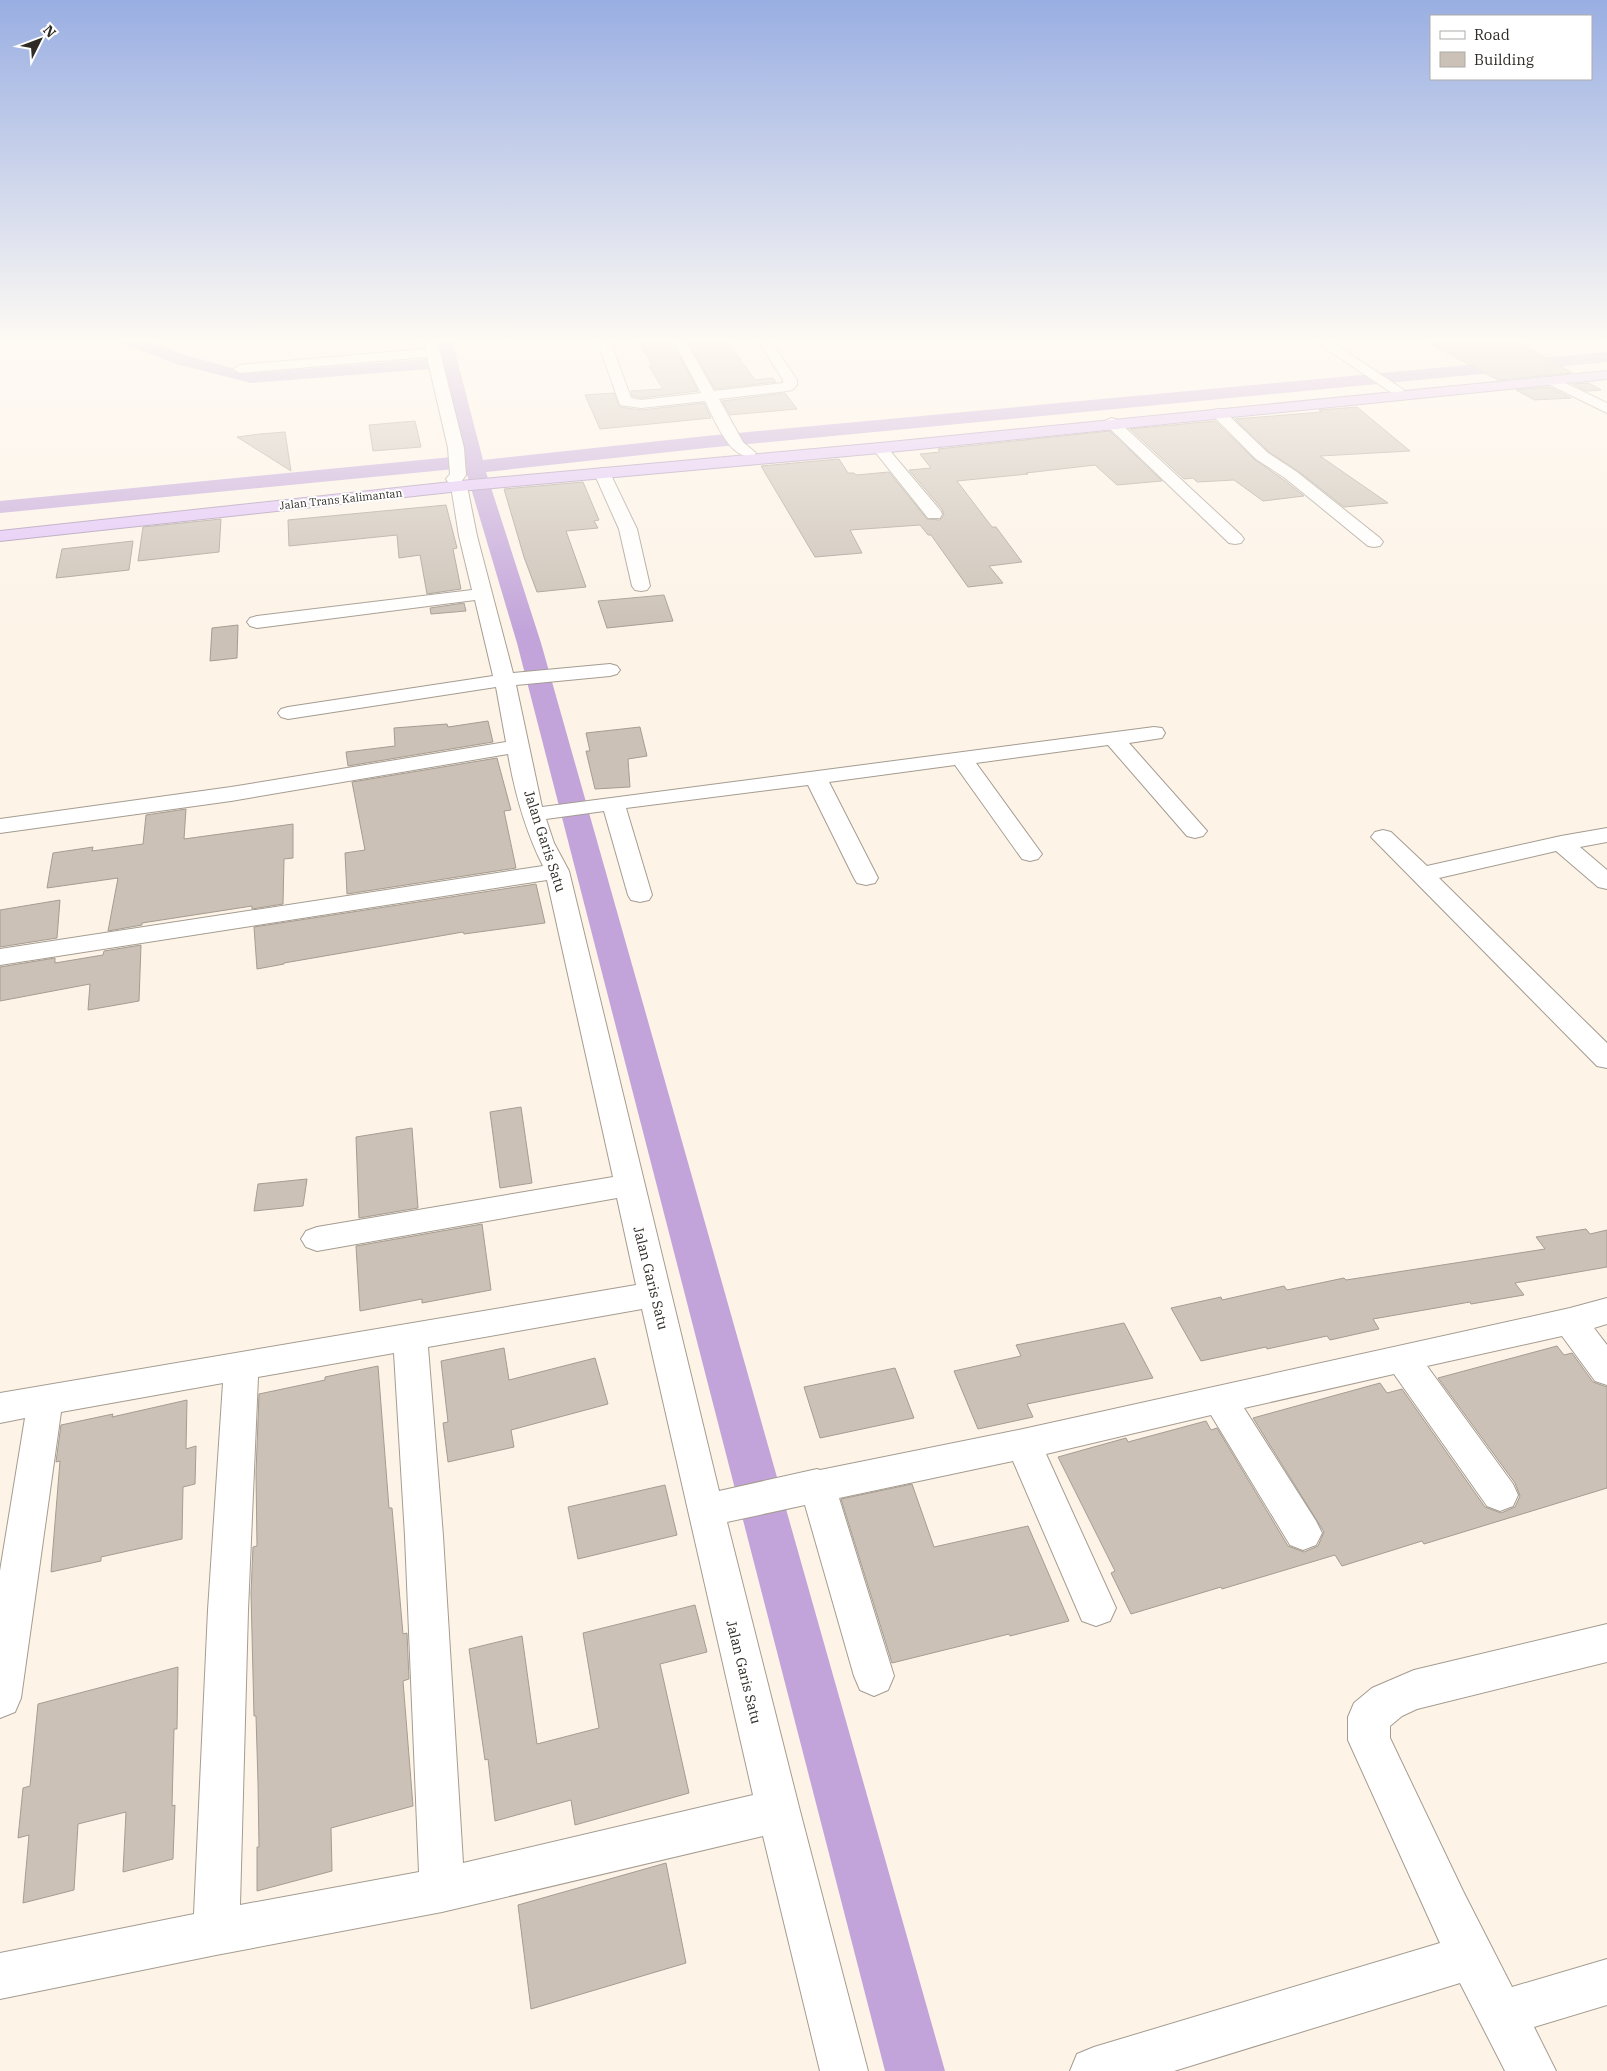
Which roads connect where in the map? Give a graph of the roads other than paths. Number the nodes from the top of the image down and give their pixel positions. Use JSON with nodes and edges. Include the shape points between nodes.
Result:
{"nodes":[{"id":1,"x":449,"y":437,"type":"edge"},
{"id":2,"x":733,"y":437,"type":"edge"},
{"id":3,"x":886,"y":437,"type":"edge"},
{"id":4,"x":959,"y":437,"type":"edge"},
{"id":5,"x":1126,"y":437,"type":"edge"},
{"id":6,"x":1242,"y":437,"type":"edge"},
{"id":7,"x":738,"y":444,"type":"junction"},
{"id":8,"x":880,"y":448,"type":"junction"},
{"id":9,"x":602,"y":473,"type":"junction"},
{"id":10,"x":457,"y":475,"type":"junction"},
{"id":11,"x":518,"y":477,"type":"junction"},
{"id":12,"x":934,"y":514,"type":"dead end"},
{"id":13,"x":0,"y":523,"type":"edge"},
{"id":14,"x":0,"y":536,"type":"edge"},
{"id":15,"x":1235,"y":539,"type":"dead end"},
{"id":16,"x":1374,"y":542,"type":"dead end"},
{"id":17,"x":641,"y":586,"type":"dead end"},
{"id":18,"x":481,"y":594,"type":"junction"},
{"id":19,"x":257,"y":622,"type":"dead end"},
{"id":20,"x":610,"y":670,"type":"dead end"},
{"id":21,"x":515,"y":679,"type":"junction"},
{"id":22,"x":288,"y":713,"type":"dead end"},
{"id":23,"x":1154,"y":732,"type":"dead end"},
{"id":24,"x":1112,"y":738,"type":"junction"},
{"id":25,"x":519,"y":746,"type":"junction"},
{"id":26,"x":962,"y":759,"type":"junction"},
{"id":27,"x":815,"y":777,"type":"junction"},
{"id":28,"x":613,"y":803,"type":"junction"},
{"id":29,"x":546,"y":812,"type":"junction"},
{"id":30,"x":0,"y":826,"type":"edge"},
{"id":31,"x":1195,"y":831,"type":"dead end"},
{"id":32,"x":1607,"y":835,"type":"edge"},
{"id":33,"x":1383,"y":837,"type":"dead end"},
{"id":34,"x":1561,"y":843,"type":"junction"},
{"id":35,"x":1030,"y":854,"type":"dead end"},
{"id":36,"x":557,"y":871,"type":"junction"},
{"id":37,"x":1421,"y":875,"type":"junction"},
{"id":38,"x":866,"y":878,"type":"dead end"},
{"id":39,"x":1607,"y":882,"type":"edge"},
{"id":40,"x":640,"y":895,"type":"dead end"},
{"id":41,"x":0,"y":957,"type":"edge"},
{"id":42,"x":1607,"y":1059,"type":"edge"},
{"id":43,"x":628,"y":1185,"type":"junction"},
{"id":44,"x":317,"y":1239,"type":"dead end"},
{"id":45,"x":656,"y":1294,"type":"junction"},
{"id":46,"x":1607,"y":1311,"type":"edge"},
{"id":47,"x":1570,"y":1321,"type":"junction"},
{"id":48,"x":410,"y":1338,"type":"junction"},
{"id":49,"x":1402,"y":1358,"type":"junction"},
{"id":50,"x":241,"y":1367,"type":"junction"},
{"id":51,"x":1607,"y":1371,"type":"edge"},
{"id":52,"x":1220,"y":1399,"type":"junction"},
{"id":53,"x":45,"y":1400,"type":"junction"},
{"id":54,"x":0,"y":1408,"type":"edge"},
{"id":55,"x":1023,"y":1444,"type":"junction"},
{"id":56,"x":805,"y":1488,"type":"junction"},
{"id":57,"x":1500,"y":1495,"type":"dead end"},
{"id":58,"x":720,"y":1506,"type":"junction"},
{"id":59,"x":1304,"y":1533,"type":"dead end"},
{"id":60,"x":1096,"y":1608,"type":"dead end"},
{"id":61,"x":1607,"y":1643,"type":"edge"},
{"id":62,"x":874,"y":1676,"type":"dead end"},
{"id":63,"x":0,"y":1698,"type":"edge"},
{"id":64,"x":778,"y":1811,"type":"junction"},
{"id":65,"x":442,"y":1890,"type":"junction"},
{"id":66,"x":216,"y":1932,"type":"junction"},
{"id":67,"x":1471,"y":1957,"type":"junction"},
{"id":68,"x":0,"y":1976,"type":"edge"},
{"id":69,"x":1607,"y":1982,"type":"edge"},
{"id":70,"x":1500,"y":2014,"type":"junction"},
{"id":71,"x":844,"y":2071,"type":"edge"},
{"id":72,"x":1094,"y":2071,"type":"edge"},
{"id":73,"x":1532,"y":2071,"type":"edge"}],
"edges":[{"from":1,"to":10,"type":"street","name":"Jalan Garis Satu"},
{"from":2,"to":7,"type":"street"},
{"from":3,"to":7,"type":"highway","name":"Jalan Trans Kalimantan"},
{"from":4,"to":8,"type":"highway","name":"Jalan Trans Kalimantan"},
{"from":5,"to":15,"type":"street"},
{"from":6,"to":16,"type":"street","via":[[1262,456]]},
{"from":7,"to":11,"type":"highway","name":"Jalan Trans Kalimantan"},
{"from":8,"to":9,"type":"highway","name":"Jalan Trans Kalimantan"},
{"from":8,"to":12,"type":"street"},
{"from":9,"to":11,"type":"highway","name":"Jalan Trans Kalimantan"},
{"from":9,"to":17,"type":"street","via":[[628,529]]},
{"from":10,"to":11,"type":"highway","name":"Jalan Trans Kalimantan"},
{"from":10,"to":13,"type":"highway","name":"Jalan Trans Kalimantan"},
{"from":10,"to":14,"type":"highway","name":"Jalan Trans Kalimantan"},
{"from":10,"to":18,"type":"street","name":"Jalan Garis Satu","via":[[462,513]]},
{"from":18,"to":19,"type":"street"},
{"from":18,"to":21,"type":"street","name":"Jalan Garis Satu"},
{"from":20,"to":21,"type":"street"},
{"from":21,"to":22,"type":"street"},
{"from":21,"to":25,"type":"street","name":"Jalan Garis Satu"},
{"from":23,"to":24,"type":"street"},
{"from":24,"to":26,"type":"street"},
{"from":24,"to":31,"type":"street"},
{"from":25,"to":29,"type":"street","name":"Jalan Garis Satu"},
{"from":25,"to":30,"type":"street","via":[[268,789]]},
{"from":26,"to":27,"type":"street"},
{"from":26,"to":35,"type":"street"},
{"from":27,"to":28,"type":"street"},
{"from":27,"to":38,"type":"street"},
{"from":28,"to":29,"type":"street"},
{"from":28,"to":40,"type":"street"},
{"from":29,"to":36,"type":"street","name":"Jalan Garis Satu","via":[[539,834]]},
{"from":32,"to":34,"type":"street"},
{"from":33,"to":37,"type":"street"},
{"from":34,"to":37,"type":"street"},
{"from":34,"to":39,"type":"street"},
{"from":36,"to":41,"type":"street"},
{"from":36,"to":43,"type":"street","name":"Jalan Garis Satu"},
{"from":37,"to":42,"type":"street"},
{"from":43,"to":44,"type":"street"},
{"from":43,"to":45,"type":"street","name":"Jalan Garis Satu"},
{"from":45,"to":48,"type":"street"},
{"from":45,"to":58,"type":"street","name":"Jalan Garis Satu"},
{"from":46,"to":47,"type":"street"},
{"from":47,"to":49,"type":"street"},
{"from":47,"to":51,"type":"street"},
{"from":48,"to":50,"type":"street"},
{"from":48,"to":65,"type":"street","via":[[424,1536]]},
{"from":49,"to":52,"type":"street"},
{"from":49,"to":57,"type":"street"},
{"from":50,"to":53,"type":"street"},
{"from":50,"to":66,"type":"street"},
{"from":52,"to":55,"type":"street"},
{"from":52,"to":59,"type":"street"},
{"from":53,"to":54,"type":"street"},
{"from":53,"to":63,"type":"street"},
{"from":55,"to":56,"type":"street"},
{"from":55,"to":60,"type":"street"},
{"from":56,"to":58,"type":"street"},
{"from":56,"to":62,"type":"street"},
{"from":58,"to":64,"type":"street","name":"Jalan Garis Satu"},
{"from":61,"to":67,"type":"street","via":[[1414,1690],[1387,1702],[1369,1717],[1369,1740]]},
{"from":64,"to":65,"type":"street"},
{"from":64,"to":71,"type":"street","name":"Jalan Garis Satu"},
{"from":65,"to":66,"type":"street"},
{"from":66,"to":68,"type":"street"},
{"from":67,"to":70,"type":"street"},
{"from":67,"to":72,"type":"street"},
{"from":69,"to":70,"type":"street"},
{"from":70,"to":73,"type":"street"}]}
